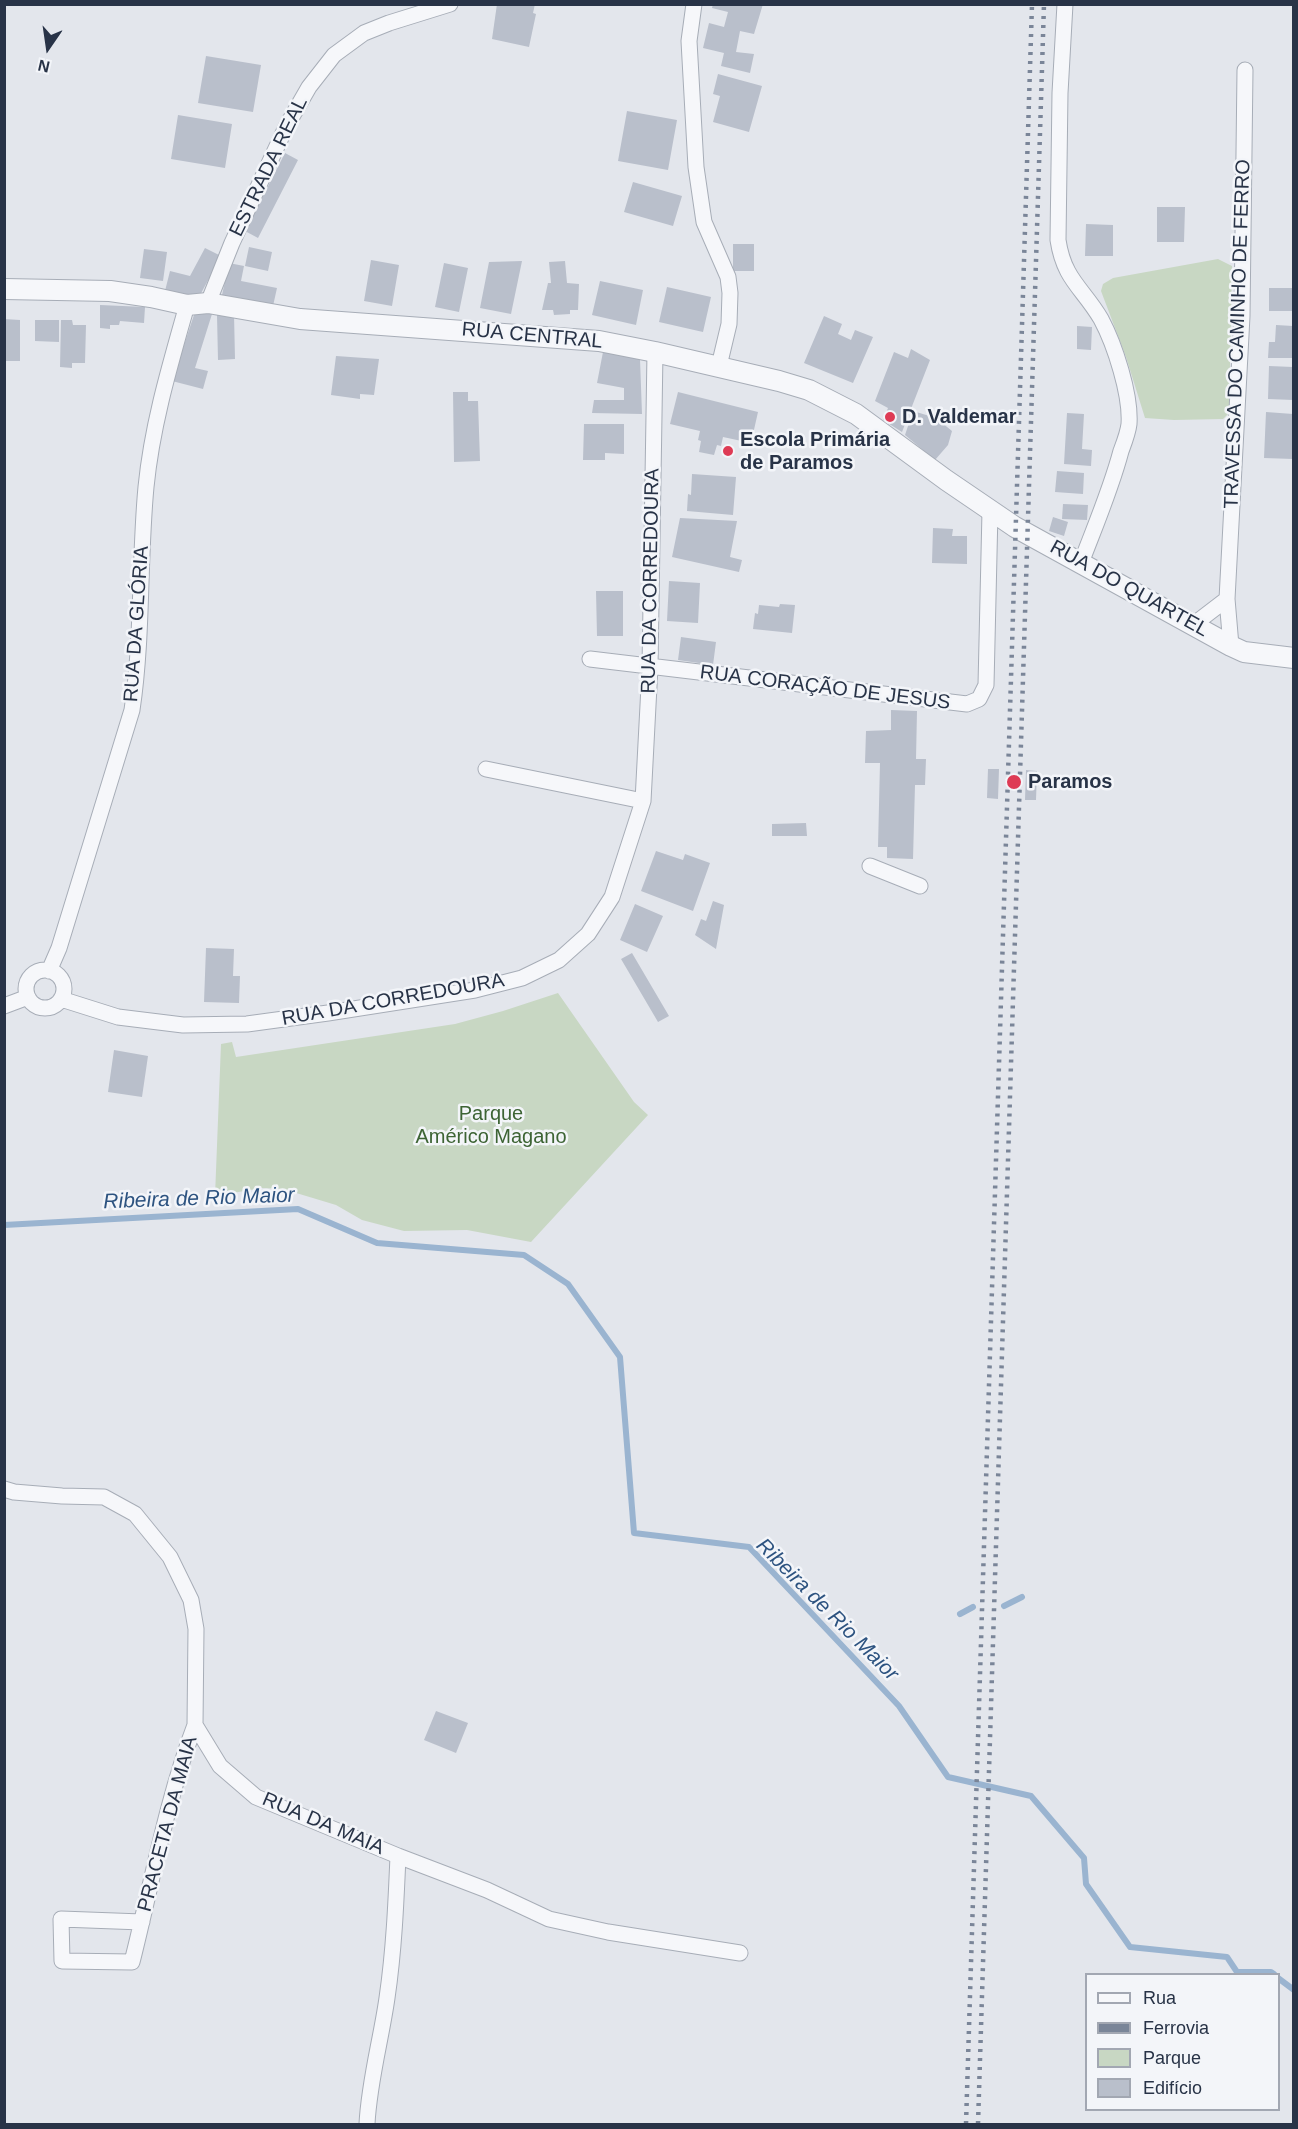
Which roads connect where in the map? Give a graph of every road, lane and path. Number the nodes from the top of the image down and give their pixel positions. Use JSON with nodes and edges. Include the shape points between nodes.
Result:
{"nodes":[{"id":1,"x":450,"y":4,"type":"edge"},
{"id":2,"x":694,"y":4,"type":"edge"},
{"id":3,"x":1065,"y":4,"type":"edge"},
{"id":4,"x":1245,"y":70,"type":"dead end"},
{"id":5,"x":4,"y":289,"type":"edge"},
{"id":6,"x":208,"y":303,"type":"junction"},
{"id":7,"x":188,"y":305,"type":"junction"},
{"id":8,"x":655,"y":351,"type":"junction"},
{"id":9,"x":719,"y":366,"type":"junction"},
{"id":10,"x":990,"y":511,"type":"junction"},
{"id":11,"x":1015,"y":526,"type":"joint"},
{"id":12,"x":1082,"y":563,"type":"junction"},
{"id":13,"x":1227,"y":599,"type":"junction"},
{"id":14,"x":1193,"y":625,"type":"junction"},
{"id":15,"x":1237,"y":649,"type":"junction"},
{"id":16,"x":1293,"y":658,"type":"edge"},
{"id":17,"x":590,"y":659,"type":"dead end"},
{"id":18,"x":650,"y":667,"type":"junction"},
{"id":19,"x":486,"y":769,"type":"dead end"},
{"id":20,"x":643,"y":801,"type":"junction"},
{"id":21,"x":870,"y":866,"type":"dead end"},
{"id":22,"x":920,"y":886,"type":"dead end"},
{"id":23,"x":50,"y":971,"type":"junction"},
{"id":24,"x":28,"y":997,"type":"junction"},
{"id":25,"x":61,"y":999,"type":"junction"},
{"id":26,"x":4,"y":1006,"type":"edge"},
{"id":27,"x":4,"y":1489,"type":"edge"},
{"id":28,"x":195,"y":1725,"type":"junction"},
{"id":29,"x":398,"y":1856,"type":"junction"},
{"id":30,"x":142,"y":1922,"type":"junction"},
{"id":31,"x":740,"y":1953,"type":"dead end"},
{"id":32,"x":367,"y":2124,"type":"edge"}],
"edges":[{"from":1,"to":6,"type":"street","name":"ESTRADA REAL","via":[[364,33],[334,55],[309,87],[286,127]]},
{"from":2,"to":9,"type":"street","via":[[689,41],[696,167],[704,222],[728,277],[730,293],[729,324]]},
{"from":3,"to":12,"type":"street","via":[[1060,93],[1060,255],[1070,278],[1100,318],[1110,339],[1125,388],[1129,424],[1115,475]]},
{"from":4,"to":13,"type":"street","name":"TRAVESSA DO CAMINHO DE FERRO","via":[[1242,316]]},
{"from":5,"to":7,"type":"street","name":"RUA CENTRAL","via":[[110,291]]},
{"from":6,"to":7,"type":"street","name":"RUA CENTRAL"},
{"from":6,"to":8,"type":"street","name":"RUA CENTRAL","via":[[300,319],[599,341]]},
{"from":7,"to":23,"type":"street","name":"RUA DA GLÓRIA","via":[[162,390],[146,484],[132,710]]},
{"from":8,"to":9,"type":"street","name":"RUA CENTRAL"},
{"from":8,"to":18,"type":"street","name":"RUA DA CORREDOURA"},
{"from":9,"to":10,"type":"street","name":"RUA CENTRAL","via":[[809,390],[834,402]]},
{"from":10,"to":11,"type":"street","name":"RUA CENTRAL"},
{"from":10,"to":18,"type":"street","name":"RUA CORAÇÃO DE JESUS","via":[[986,685],[979,699],[967,704]]},
{"from":11,"to":12,"type":"street","name":"RUA DO QUARTEL"},
{"from":12,"to":14,"type":"street","name":"RUA DO QUARTEL"},
{"from":13,"to":14,"type":"street"},
{"from":13,"to":15,"type":"street","name":"TRAVESSA DO CAMINHO DE FERRO"},
{"from":14,"to":15,"type":"street","name":"RUA DO QUARTEL"},
{"from":15,"to":16,"type":"street"},
{"from":17,"to":18,"type":"street","name":"RUA CORAÇÃO DE JESUS"},
{"from":18,"to":20,"type":"street","name":"RUA DA CORREDOURA"},
{"from":19,"to":20,"type":"street"},
{"from":20,"to":25,"type":"street","name":"RUA DA CORREDOURA","via":[[612,897],[588,934],[559,960],[522,978],[475,990],[247,1024],[183,1025],[118,1017]]},
{"from":21,"to":22,"type":"street"},
{"from":23,"to":24,"type":"street","via":[[32,975],[26,985]]},
{"from":23,"to":25,"type":"street","via":[[64,987]]},
{"from":24,"to":25,"type":"street","via":[[47,1008]]},
{"from":24,"to":26,"type":"street"},
{"from":27,"to":28,"type":"street","via":[[104,1497],[135,1514],[170,1557],[191,1600],[196,1629]]},
{"from":28,"to":29,"type":"street","name":"RUA DA MAIA","via":[[219,1766],[256,1797]]},
{"from":28,"to":30,"type":"street","name":"PRACETA DA MAIA","via":[[180,1765]]},
{"from":29,"to":31,"type":"street","via":[[549,1919]]},
{"from":29,"to":32,"type":"street","name":"RUA DA MAIA","via":[[394,1938]]},
{"from":30,"to":30,"type":"street","name":"PRACETA DA MAIA","via":[[132,1962],[62,1961],[61,1919]]}]}
